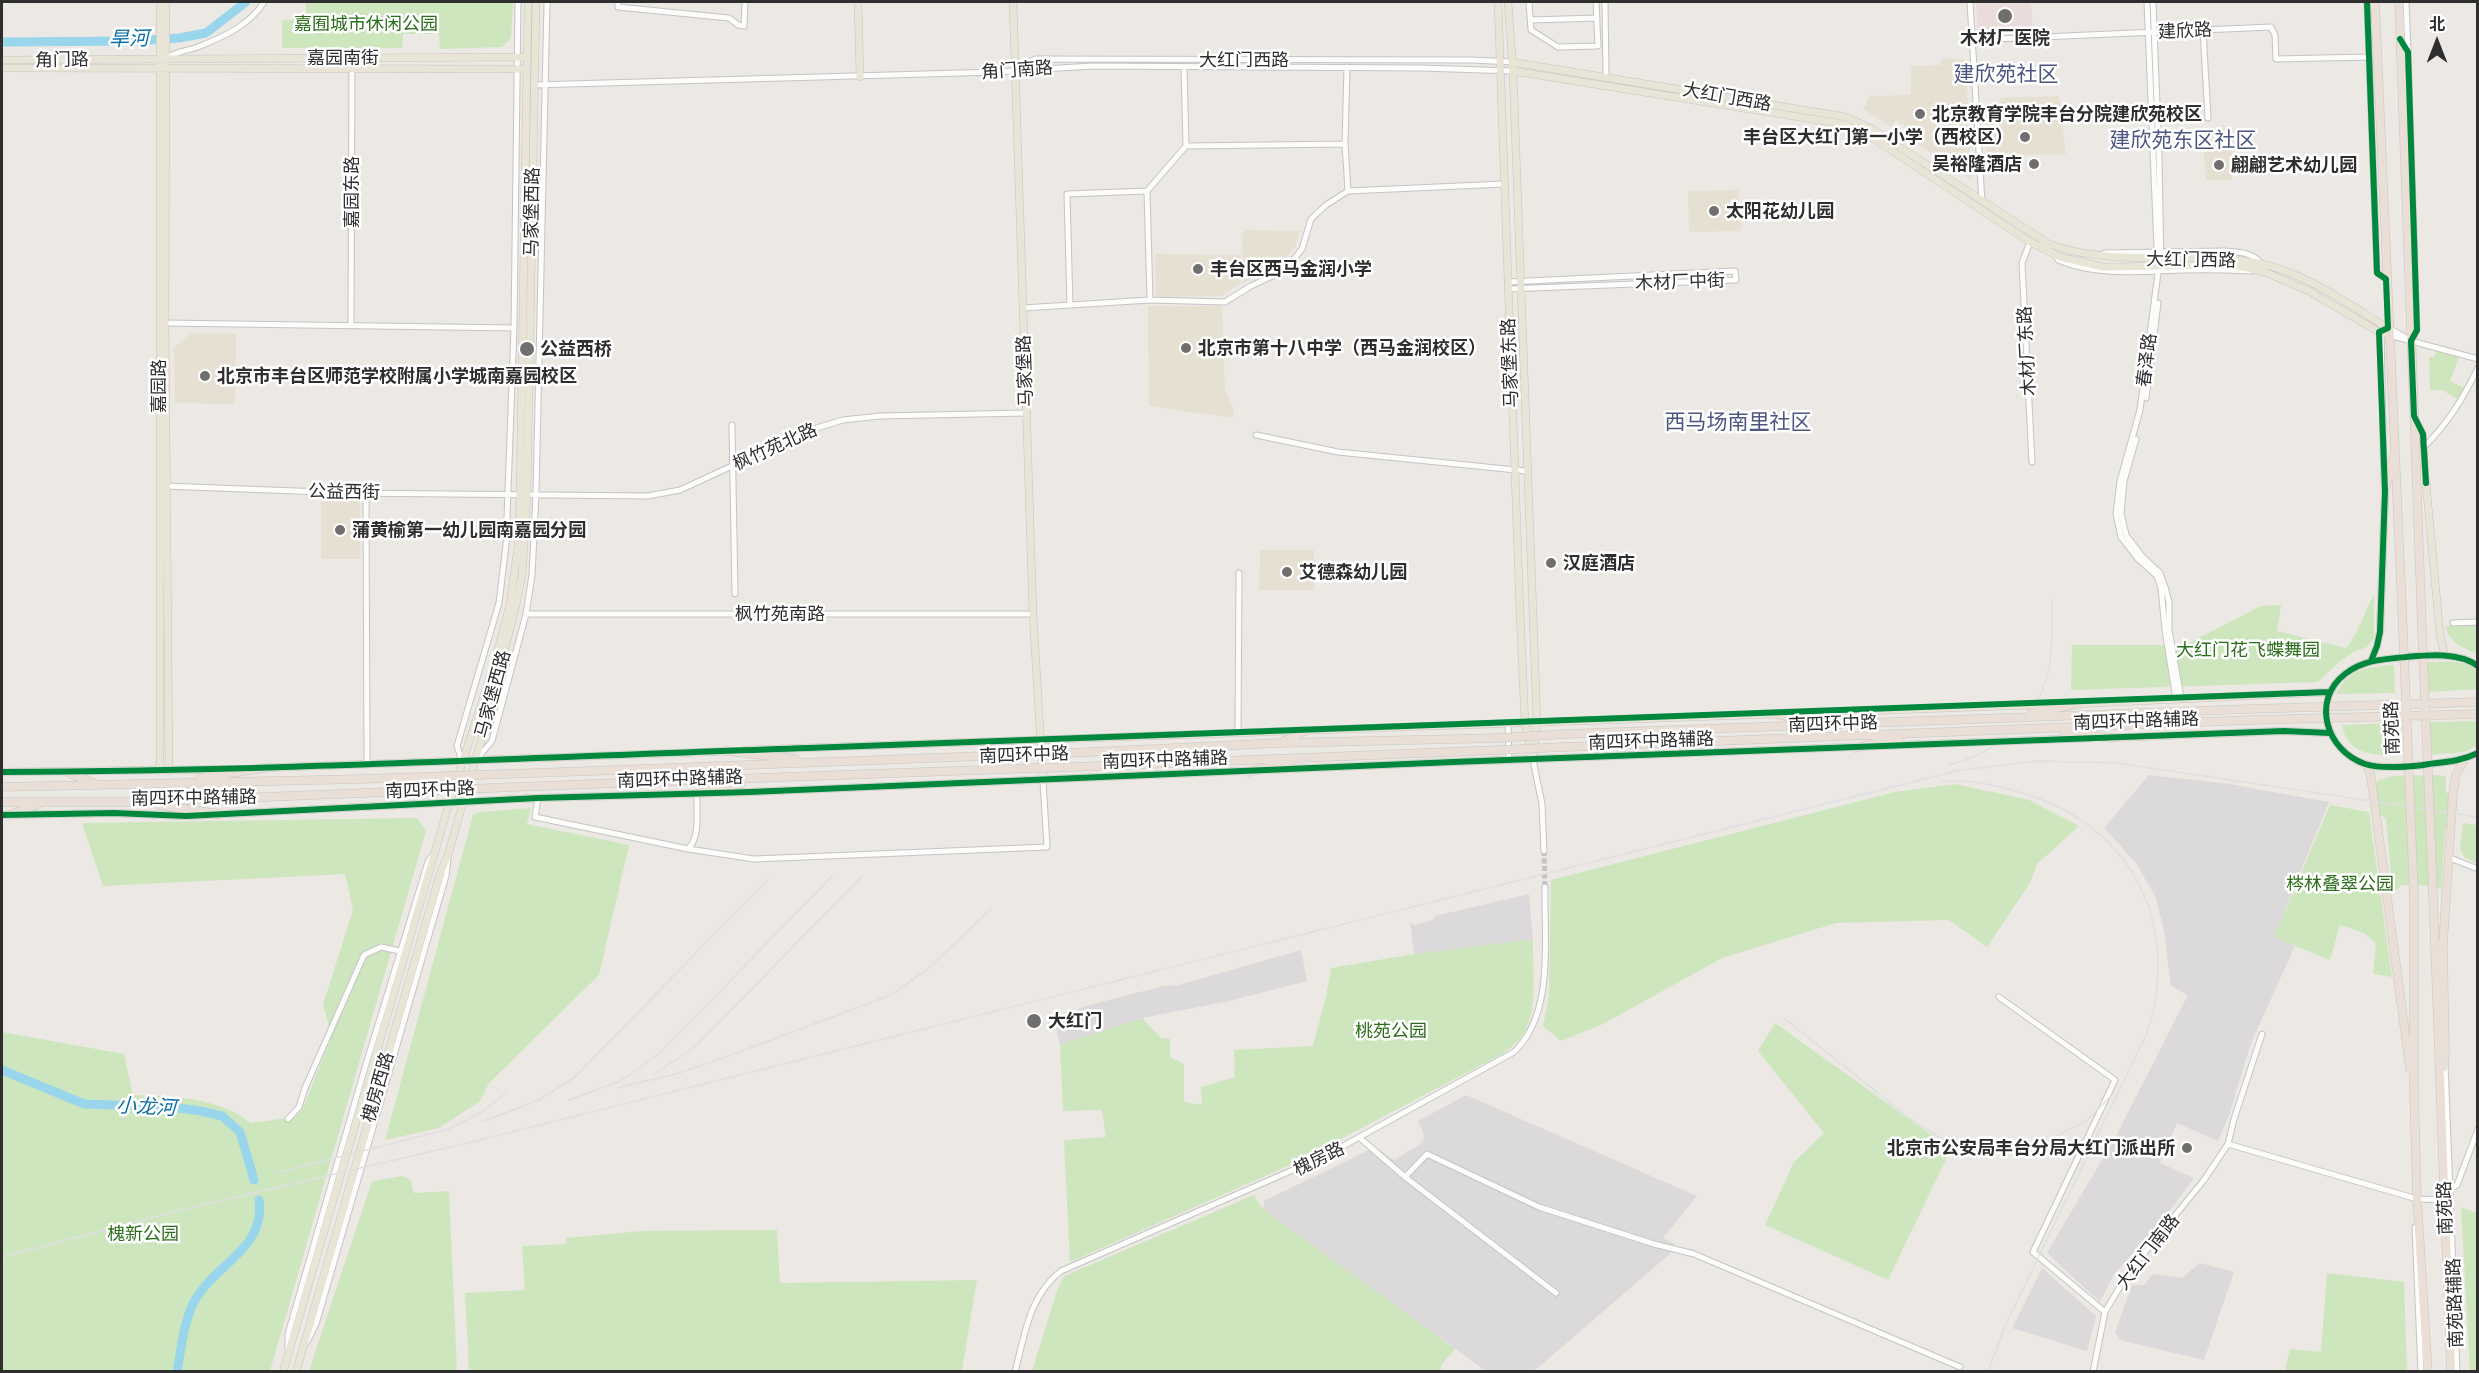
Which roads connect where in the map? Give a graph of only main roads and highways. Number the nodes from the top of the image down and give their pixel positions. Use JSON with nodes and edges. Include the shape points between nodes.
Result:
{"nodes":[{"id":1,"x":160,"y":2,"type":"edge"},
{"id":2,"x":166,"y":2,"type":"edge"},
{"id":3,"x":528,"y":2,"type":"edge"},
{"id":4,"x":536,"y":2,"type":"edge"},
{"id":5,"x":858,"y":2,"type":"edge"},
{"id":6,"x":1013,"y":2,"type":"edge"},
{"id":7,"x":1498,"y":2,"type":"edge"},
{"id":8,"x":1508,"y":2,"type":"edge"},
{"id":9,"x":2375,"y":2,"type":"edge"},
{"id":10,"x":2399,"y":2,"type":"edge"},
{"id":11,"x":163,"y":25,"type":"junction"},
{"id":12,"x":526,"y":57,"type":"junction"},
{"id":13,"x":162,"y":59,"type":"junction"},
{"id":14,"x":2,"y":60,"type":"edge"},
{"id":15,"x":1512,"y":62,"type":"junction"},
{"id":16,"x":2,"y":68,"type":"edge"},
{"id":17,"x":525,"y":69,"type":"junction"},
{"id":18,"x":1513,"y":71,"type":"junction"},
{"id":19,"x":860,"y":76,"type":"road end"},
{"id":20,"x":2159,"y":261,"type":"junction"},
{"id":21,"x":2389,"y":331,"type":"junction"},
{"id":22,"x":2395,"y":447,"type":"junction"},
{"id":23,"x":2426,"y":483,"type":"road end"},
{"id":24,"x":163,"y":486,"type":"junction"},
{"id":25,"x":2385,"y":491,"type":"joint"},
{"id":26,"x":524,"y":494,"type":"junction"},
{"id":27,"x":2445,"y":656,"type":"junction"},
{"id":28,"x":2371,"y":661,"type":"junction"},
{"id":29,"x":2478,"y":666,"type":"edge"},
{"id":30,"x":2329,"y":692,"type":"junction"},
{"id":31,"x":2478,"y":702,"type":"edge"},
{"id":32,"x":2077,"y":704,"type":"junction"},
{"id":33,"x":1776,"y":714,"type":"junction"},
{"id":34,"x":2478,"y":714,"type":"edge"},
{"id":35,"x":2012,"y":717,"type":"junction"},
{"id":36,"x":1537,"y":723,"type":"junction"},
{"id":37,"x":1525,"y":724,"type":"junction"},
{"id":38,"x":1827,"y":725,"type":"junction"},
{"id":39,"x":1307,"y":730,"type":"junction"},
{"id":40,"x":2037,"y":730,"type":"junction"},
{"id":41,"x":1952,"y":733,"type":"junction"},
{"id":42,"x":2330,"y":733,"type":"junction"},
{"id":43,"x":2113,"y":738,"type":"junction"},
{"id":44,"x":1040,"y":741,"type":"junction"},
{"id":45,"x":1280,"y":743,"type":"junction"},
{"id":46,"x":1856,"y":748,"type":"junction"},
{"id":47,"x":727,"y":751,"type":"junction"},
{"id":48,"x":2478,"y":753,"type":"edge"},
{"id":49,"x":1308,"y":757,"type":"junction"},
{"id":50,"x":1533,"y":760,"type":"junction"},
{"id":51,"x":2464,"y":760,"type":"junction"},
{"id":52,"x":462,"y":761,"type":"junction"},
{"id":53,"x":475,"y":762,"type":"junction"},
{"id":54,"x":821,"y":762,"type":"junction"},
{"id":55,"x":2367,"y":765,"type":"junction"},
{"id":56,"x":264,"y":768,"type":"junction"},
{"id":57,"x":158,"y":771,"type":"junction"},
{"id":58,"x":169,"y":771,"type":"junction"},
{"id":59,"x":2,"y":772,"type":"edge"},
{"id":60,"x":68,"y":772,"type":"junction"},
{"id":61,"x":1249,"y":772,"type":"junction"},
{"id":62,"x":760,"y":779,"type":"junction"},
{"id":63,"x":1043,"y":781,"type":"junction"},
{"id":64,"x":174,"y":783,"type":"junction"},
{"id":65,"x":97,"y":785,"type":"junction"},
{"id":66,"x":2,"y":787,"type":"edge"},
{"id":67,"x":697,"y":794,"type":"junction"},
{"id":68,"x":44,"y":801,"type":"junction"},
{"id":69,"x":2,"y":802,"type":"edge"},
{"id":70,"x":138,"y":802,"type":"junction"},
{"id":71,"x":463,"y":803,"type":"junction"},
{"id":72,"x":449,"y":804,"type":"junction"},
{"id":73,"x":10,"y":814,"type":"junction"},
{"id":74,"x":220,"y":814,"type":"junction"},
{"id":75,"x":2,"y":815,"type":"edge"},
{"id":76,"x":2440,"y":1088,"type":"junction"},
{"id":77,"x":2414,"y":1091,"type":"junction"},
{"id":78,"x":2455,"y":1308,"type":"road end"},
{"id":79,"x":2449,"y":1324,"type":"junction"},
{"id":80,"x":283,"y":1371,"type":"edge"},
{"id":81,"x":296,"y":1371,"type":"edge"},
{"id":82,"x":2428,"y":1371,"type":"edge"},
{"id":83,"x":2451,"y":1371,"type":"edge"}],
"edges":[{"from":1,"to":11,"type":"main road","name":"嘉园路"},
{"from":2,"to":11,"type":"main road","name":"嘉园路"},
{"from":3,"to":12,"type":"main road","name":"马家堡西路"},
{"from":4,"to":26,"type":"main road","name":"马家堡西路"},
{"from":5,"to":19,"type":"main road"},
{"from":6,"to":44,"type":"main road","name":"马家堡路"},
{"from":7,"to":37,"type":"main road","name":"马家堡东路"},
{"from":8,"to":15,"type":"main road","name":"马家堡东路"},
{"from":9,"to":21,"type":"highway","name":"南苑路"},
{"from":10,"to":76,"type":"highway","name":"南苑路","bridge":true},
{"from":11,"to":13,"type":"main road","name":"嘉园路"},
{"from":12,"to":13,"type":"main road","name":"嘉园南街"},
{"from":12,"to":17,"type":"main road","name":"马家堡西路"},
{"from":13,"to":14,"type":"main road","name":"角门路"},
{"from":13,"to":16,"type":"main road","name":"角门路"},
{"from":13,"to":17,"type":"main road","name":"嘉园南街","via":[[352,68]]},
{"from":13,"to":24,"type":"main road","name":"嘉园路"},
{"from":13,"to":24,"type":"main road","name":"嘉园路"},
{"from":15,"to":18,"type":"main road","name":"马家堡东路"},
{"from":15,"to":20,"type":"main road","name":"大红门西路","via":[[1845,117],[1872,129],[2034,236],[2064,250]]},
{"from":17,"to":26,"type":"main road","name":"马家堡西路"},
{"from":18,"to":20,"type":"main road","name":"大红门西路","via":[[1843,124],[1868,135],[2056,256],[2106,269]]},
{"from":18,"to":36,"type":"main road","name":"马家堡东路"},
{"from":20,"to":21,"type":"main road","name":"大红门西路","via":[[2229,265],[2265,272],[2309,291],[2379,332]]},
{"from":20,"to":21,"type":"main road","name":"大红门西路","via":[[2235,259],[2261,263],[2294,275]]},
{"from":21,"to":22,"type":"highway","name":"南苑路"},
{"from":22,"to":25,"type":"highway"},
{"from":22,"to":77,"type":"highway","name":"南苑路","bridge":true,"via":[[2414,896]]},
{"from":23,"to":27,"type":"main road"},
{"from":24,"to":57,"type":"main road","name":"嘉园路"},
{"from":24,"to":58,"type":"main road","name":"嘉园路"},
{"from":25,"to":28,"type":"main road","via":[[2380,632]]},
{"from":26,"to":52,"type":"main road","name":"马家堡西路","via":[[510,604]]},
{"from":26,"to":53,"type":"main road","name":"马家堡西路","via":[[522,575]]},
{"from":27,"to":28,"type":"main road"},
{"from":27,"to":29,"type":"main road","via":[[2464,658]]},
{"from":28,"to":30,"type":"main road","via":[[2345,674]]},
{"from":30,"to":32,"type":"main road","name":"南四环中路辅路"},
{"from":30,"to":42,"type":"main road","via":[[2325,704]]},
{"from":31,"to":35,"type":"highway","name":"南四环中路","bridge":true},
{"from":32,"to":33,"type":"main road","name":"南四环中路辅路"},
{"from":32,"to":35,"type":"highway"},
{"from":33,"to":36,"type":"main road","name":"南四环中路辅路"},
{"from":33,"to":38,"type":"highway"},
{"from":34,"to":40,"type":"highway","name":"南四环中路","bridge":true},
{"from":35,"to":38,"type":"highway","name":"南四环中路"},
{"from":36,"to":37,"type":"main road","name":"南四环中路辅路"},
{"from":36,"to":50,"type":"main road","name":"马家堡东路"},
{"from":37,"to":39,"type":"main road","name":"南四环中路辅路"},
{"from":37,"to":50,"type":"main road","name":"马家堡东路"},
{"from":38,"to":45,"type":"highway","name":"南四环中路","bridge":true},
{"from":39,"to":44,"type":"main road","name":"南四环中路辅路"},
{"from":39,"to":45,"type":"highway"},
{"from":40,"to":41,"type":"highway","name":"南四环中路"},
{"from":40,"to":43,"type":"highway"},
{"from":41,"to":46,"type":"highway","via":[[1930,740],[1882,741]]},
{"from":41,"to":49,"type":"highway","name":"南四环中路","bridge":true},
{"from":42,"to":43,"type":"main road","name":"南四环中路辅路","via":[[2284,731]]},
{"from":42,"to":55,"type":"main road","via":[[2341,748]]},
{"from":43,"to":46,"type":"main road","name":"南四环中路辅路"},
{"from":44,"to":47,"type":"main road","name":"南四环中路辅路"},
{"from":44,"to":63,"type":"main road","name":"马家堡路"},
{"from":45,"to":54,"type":"highway","name":"南四环中路","bridge":true},
{"from":46,"to":50,"type":"main road","name":"南四环中路辅路"},
{"from":47,"to":53,"type":"main road","name":"南四环中路辅路"},
{"from":47,"to":54,"type":"highway"},
{"from":48,"to":51,"type":"main road"},
{"from":49,"to":61,"type":"highway"},
{"from":49,"to":62,"type":"highway","name":"南四环中路","bridge":true},
{"from":50,"to":61,"type":"main road","name":"南四环中路辅路"},
{"from":51,"to":55,"type":"main road","via":[[2417,766]]},
{"from":51,"to":76,"type":"highway","via":[[2453,792],[2443,944],[2445,1055]]},
{"from":52,"to":53,"type":"main road","name":"南四环中路辅路"},
{"from":52,"to":56,"type":"main road","name":"南四环中路辅路"},
{"from":52,"to":72,"type":"main road","name":"槐房西路"},
{"from":53,"to":71,"type":"main road","name":"槐房西路"},
{"from":54,"to":64,"type":"highway","name":"南四环中路","bridge":true},
{"from":55,"to":77,"type":"highway"},
{"from":56,"to":58,"type":"main road","name":"南四环中路辅路"},
{"from":56,"to":64,"type":"highway"},
{"from":57,"to":58,"type":"main road","name":"南四环中路辅路"},
{"from":57,"to":60,"type":"main road","name":"南四环中路辅路"},
{"from":59,"to":60,"type":"main road","name":"南四环中路辅路"},
{"from":60,"to":65,"type":"highway"},
{"from":61,"to":63,"type":"main road","name":"南四环中路辅路"},
{"from":62,"to":67,"type":"highway"},
{"from":62,"to":70,"type":"highway","name":"南四环中路","bridge":true},
{"from":63,"to":67,"type":"main road","name":"南四环中路辅路"},
{"from":64,"to":65,"type":"highway","name":"南四环中路"},
{"from":65,"to":66,"type":"highway","name":"南四环中路"},
{"from":67,"to":71,"type":"main road","name":"南四环中路辅路"},
{"from":68,"to":69,"type":"highway","name":"南四环中路"},
{"from":68,"to":70,"type":"highway","name":"南四环中路"},
{"from":68,"to":73,"type":"highway"},
{"from":70,"to":74,"type":"highway"},
{"from":71,"to":72,"type":"main road","name":"南四环中路辅路"},
{"from":71,"to":81,"type":"main road","name":"槐房西路"},
{"from":72,"to":74,"type":"main road","name":"南四环中路辅路"},
{"from":72,"to":80,"type":"main road","name":"槐房西路"},
{"from":73,"to":74,"type":"main road","name":"南四环中路辅路"},
{"from":73,"to":75,"type":"main road","name":"南四环中路辅路"},
{"from":76,"to":79,"type":"highway","name":"南苑路"},
{"from":77,"to":82,"type":"highway","name":"南苑路"},
{"from":78,"to":79,"type":"highway"},
{"from":79,"to":83,"type":"highway","name":"南苑路"}]}
